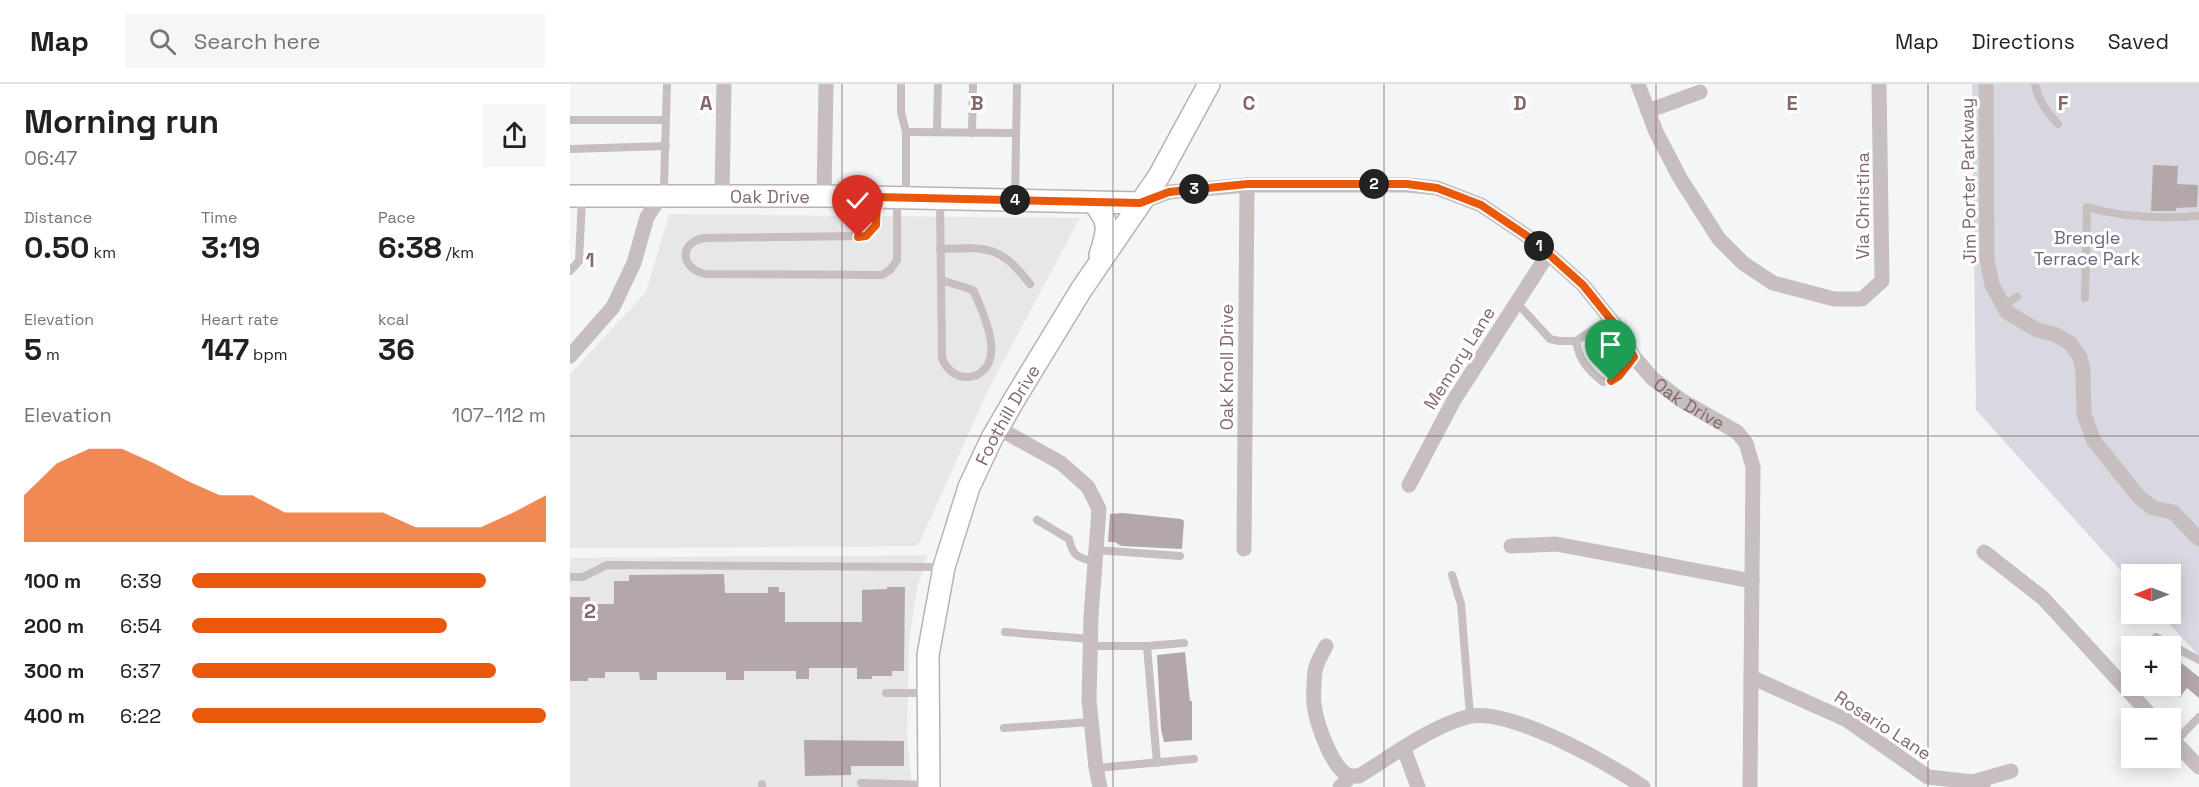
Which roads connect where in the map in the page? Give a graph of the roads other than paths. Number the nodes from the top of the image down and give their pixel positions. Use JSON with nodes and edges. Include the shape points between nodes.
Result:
{"nodes":[{"id":1,"x":667,"y":84,"type":"edge"},
{"id":2,"x":724,"y":84,"type":"edge"},
{"id":3,"x":826,"y":84,"type":"edge"},
{"id":4,"x":901,"y":84,"type":"edge"},
{"id":5,"x":938,"y":84,"type":"edge"},
{"id":6,"x":973,"y":84,"type":"edge"},
{"id":7,"x":1017,"y":84,"type":"edge"},
{"id":8,"x":1209,"y":84,"type":"edge"},
{"id":9,"x":1638,"y":84,"type":"edge"},
{"id":10,"x":1880,"y":84,"type":"edge"},
{"id":11,"x":1986,"y":84,"type":"edge"},
{"id":12,"x":2035,"y":84,"type":"edge"},
{"id":13,"x":1700,"y":92,"type":"dead end"},
{"id":14,"x":1648,"y":111,"type":"junction"},
{"id":15,"x":570,"y":120,"type":"edge"},
{"id":16,"x":666,"y":120,"type":"junction"},
{"id":17,"x":2058,"y":124,"type":"dead end"},
{"id":18,"x":906,"y":132,"type":"junction"},
{"id":19,"x":937,"y":132,"type":"junction"},
{"id":20,"x":972,"y":133,"type":"junction"},
{"id":21,"x":1016,"y":133,"type":"junction"},
{"id":22,"x":666,"y":146,"type":"junction"},
{"id":23,"x":570,"y":149,"type":"edge"},
{"id":24,"x":1247,"y":184,"type":"junction"},
{"id":25,"x":576,"y":196,"type":"edge"},
{"id":26,"x":722,"y":196,"type":"junction"},
{"id":27,"x":824,"y":196,"type":"junction"},
{"id":28,"x":660,"y":197,"type":"junction"},
{"id":29,"x":893,"y":197,"type":"junction"},
{"id":30,"x":940,"y":199,"type":"junction"},
{"id":31,"x":1015,"y":200,"type":"junction"},
{"id":32,"x":1093,"y":202,"type":"junction"},
{"id":33,"x":1140,"y":203,"type":"junction"},
{"id":34,"x":2199,"y":216,"type":"edge"},
{"id":35,"x":940,"y":249,"type":"junction"},
{"id":36,"x":1548,"y":254,"type":"junction"},
{"id":37,"x":1095,"y":270,"type":"junction"},
{"id":38,"x":570,"y":271,"type":"edge"},
{"id":39,"x":941,"y":280,"type":"junction"},
{"id":40,"x":1030,"y":284,"type":"dead end"},
{"id":41,"x":2017,"y":297,"type":"dead end"},
{"id":42,"x":2085,"y":298,"type":"dead end"},
{"id":43,"x":1516,"y":303,"type":"junction"},
{"id":44,"x":2003,"y":305,"type":"junction"},
{"id":45,"x":1610,"y":318,"type":"junction"},
{"id":46,"x":1576,"y":341,"type":"junction"},
{"id":47,"x":570,"y":356,"type":"edge"},
{"id":48,"x":1634,"y":357,"type":"junction"},
{"id":49,"x":998,"y":428,"type":"junction"},
{"id":50,"x":1409,"y":485,"type":"dead end"},
{"id":51,"x":1037,"y":520,"type":"dead end"},
{"id":52,"x":2199,"y":539,"type":"edge"},
{"id":53,"x":1511,"y":546,"type":"dead end"},
{"id":54,"x":1244,"y":549,"type":"dead end"},
{"id":55,"x":1984,"y":552,"type":"dead end"},
{"id":56,"x":1095,"y":556,"type":"junction"},
{"id":57,"x":1180,"y":556,"type":"dead end"},
{"id":58,"x":944,"y":567,"type":"junction"},
{"id":59,"x":1452,"y":575,"type":"dead end"},
{"id":60,"x":570,"y":577,"type":"edge"},
{"id":61,"x":1752,"y":581,"type":"junction"},
{"id":62,"x":1005,"y":632,"type":"dead end"},
{"id":63,"x":1090,"y":643,"type":"junction"},
{"id":64,"x":1184,"y":644,"type":"dead end"},
{"id":65,"x":1146,"y":646,"type":"junction"},
{"id":66,"x":1326,"y":646,"type":"dead end"},
{"id":67,"x":2181,"y":650,"type":"edge"},
{"id":68,"x":2199,"y":660,"type":"edge"},
{"id":69,"x":1751,"y":676,"type":"junction"},
{"id":70,"x":886,"y":693,"type":"dead end"},
{"id":71,"x":928,"y":693,"type":"junction"},
{"id":72,"x":2144,"y":708,"type":"edge"},
{"id":73,"x":1470,"y":716,"type":"junction"},
{"id":74,"x":2199,"y":717,"type":"edge"},
{"id":75,"x":1091,"y":722,"type":"junction"},
{"id":76,"x":1004,"y":728,"type":"dead end"},
{"id":77,"x":2181,"y":733,"type":"edge"},
{"id":78,"x":2181,"y":748,"type":"edge"},
{"id":79,"x":1404,"y":749,"type":"junction"},
{"id":80,"x":1194,"y":759,"type":"dead end"},
{"id":81,"x":1157,"y":763,"type":"junction"},
{"id":82,"x":2199,"y":767,"type":"edge"},
{"id":83,"x":1096,"y":768,"type":"junction"},
{"id":84,"x":2010,"y":771,"type":"dead end"},
{"id":85,"x":1351,"y":776,"type":"junction"},
{"id":86,"x":861,"y":783,"type":"dead end"},
{"id":87,"x":1978,"y":784,"type":"edge"},
{"id":88,"x":929,"y":786,"type":"edge"},
{"id":89,"x":1100,"y":787,"type":"edge"},
{"id":90,"x":1340,"y":787,"type":"edge"},
{"id":91,"x":1418,"y":787,"type":"edge"},
{"id":92,"x":1643,"y":787,"type":"edge"},
{"id":93,"x":1750,"y":787,"type":"edge"}],
"edges":[{"from":1,"to":16,"type":"lane"},
{"from":2,"to":26,"type":"street"},
{"from":3,"to":27,"type":"street"},
{"from":4,"to":18,"type":"lane"},
{"from":5,"to":19,"type":"lane"},
{"from":6,"to":20,"type":"lane"},
{"from":7,"to":21,"type":"lane"},
{"from":8,"to":33,"type":"street","name":"Foothill Drive","via":[[1176,147]]},
{"from":9,"to":14,"type":"street","name":"Via Christina"},
{"from":10,"to":14,"type":"street","name":"Via Christina","via":[[1882,281],[1862,299],[1834,299],[1773,284],[1743,263],[1719,239],[1700,211]]},
{"from":11,"to":44,"type":"street","name":"Jim Porter Parkway","via":[[1987,259],[1992,285]]},
{"from":12,"to":17,"type":"lane","via":[[2048,115]]},
{"from":13,"to":14,"type":"street"},
{"from":15,"to":16,"type":"lane"},
{"from":16,"to":22,"type":"lane"},
{"from":18,"to":19,"type":"lane"},
{"from":18,"to":29,"type":"lane"},
{"from":19,"to":20,"type":"lane"},
{"from":20,"to":21,"type":"lane"},
{"from":21,"to":31,"type":"lane"},
{"from":22,"to":23,"type":"lane"},
{"from":22,"to":28,"type":"lane"},
{"from":24,"to":33,"type":"street","name":"Oak Drive","via":[[1169,192]]},
{"from":24,"to":36,"type":"street","name":"Oak Drive","via":[[1407,184],[1437,188],[1481,205]]},
{"from":24,"to":54,"type":"street","name":"Oak Knoll Drive"},
{"from":25,"to":28,"type":"street","name":"Oak Drive"},
{"from":25,"to":38,"type":"lane","via":[[579,261]]},
{"from":26,"to":27,"type":"street","name":"Oak Drive"},
{"from":26,"to":28,"type":"street","name":"Oak Drive"},
{"from":27,"to":29,"type":"street","name":"Oak Drive"},
{"from":28,"to":47,"type":"street","via":[[647,218],[634,263],[613,307]]},
{"from":29,"to":29,"type":"lane","via":[[866,236],[696,239],[685,253],[687,261],[697,272],[706,274],[882,275],[897,260]]},
{"from":29,"to":30,"type":"street","name":"Oak Drive"},
{"from":30,"to":31,"type":"street","name":"Oak Drive"},
{"from":30,"to":35,"type":"lane"},
{"from":31,"to":32,"type":"street","name":"Oak Drive"},
{"from":32,"to":33,"type":"street","name":"Oak Drive"},
{"from":32,"to":37,"type":"street","via":[[1103,214],[1107,232]]},
{"from":33,"to":37,"type":"street","name":"Foothill Drive"},
{"from":34,"to":42,"type":"lane","via":[[2160,219],[2087,207]]},
{"from":35,"to":39,"type":"lane"},
{"from":35,"to":40,"type":"lane","via":[[986,249],[998,253],[1013,262]]},
{"from":36,"to":43,"type":"street","name":"Memory Lane"},
{"from":36,"to":45,"type":"street","name":"Oak Drive","via":[[1583,285]]},
{"from":37,"to":49,"type":"street","name":"Foothill Drive"},
{"from":39,"to":39,"type":"lane","via":[[945,368],[955,375],[975,376],[985,368],[991,354],[980,304],[973,290]]},
{"from":41,"to":44,"type":"lane"},
{"from":43,"to":46,"type":"lane","via":[[1550,339]]},
{"from":43,"to":50,"type":"street","name":"Memory Lane","via":[[1454,400]]},
{"from":44,"to":52,"type":"street","name":"Jim Porter Parkway","via":[[2007,312],[2037,330],[2070,343],[2080,357],[2084,414],[2094,441],[2139,497],[2153,508],[2173,512]]},
{"from":45,"to":46,"type":"lane"},
{"from":45,"to":48,"type":"street","name":"Oak Drive"},
{"from":46,"to":48,"type":"lane","via":[[1586,368],[1603,382],[1619,376]]},
{"from":48,"to":61,"type":"street","name":"Oak Drive","via":[[1652,378],[1681,400],[1737,432],[1746,443],[1753,466]]},
{"from":49,"to":56,"type":"street","via":[[1060,463],[1088,487],[1098,509]]},
{"from":49,"to":58,"type":"street","name":"Foothill Drive","via":[[969,487]]},
{"from":51,"to":56,"type":"lane","via":[[1069,539],[1079,557]]},
{"from":53,"to":61,"type":"street","via":[[1556,544]]},
{"from":55,"to":72,"type":"street","via":[[2043,598]]},
{"from":56,"to":57,"type":"lane"},
{"from":56,"to":63,"type":"street"},
{"from":58,"to":60,"type":"lane","via":[[607,565],[583,577]]},
{"from":58,"to":71,"type":"street","name":"Foothill Drive","via":[[928,656]]},
{"from":59,"to":73,"type":"lane","via":[[1461,604]]},
{"from":61,"to":69,"type":"street","name":"Oak Drive"},
{"from":62,"to":63,"type":"lane"},
{"from":63,"to":65,"type":"lane"},
{"from":63,"to":75,"type":"street"},
{"from":64,"to":65,"type":"lane"},
{"from":65,"to":81,"type":"lane"},
{"from":66,"to":85,"type":"street","via":[[1315,669],[1314,705],[1337,767]]},
{"from":67,"to":68,"type":"lane"},
{"from":69,"to":87,"type":"street","name":"Rosario Lane","via":[[1847,720],[1928,777]]},
{"from":69,"to":93,"type":"street","name":"Oak Drive"},
{"from":70,"to":71,"type":"lane"},
{"from":71,"to":88,"type":"street","name":"Foothill Drive"},
{"from":73,"to":79,"type":"street","via":[[1444,725]]},
{"from":73,"to":92,"type":"street","via":[[1497,717],[1552,737]]},
{"from":74,"to":77,"type":"lane"},
{"from":75,"to":76,"type":"lane"},
{"from":75,"to":83,"type":"street"},
{"from":78,"to":82,"type":"street"},
{"from":79,"to":85,"type":"street","via":[[1359,776]]},
{"from":79,"to":91,"type":"street"},
{"from":80,"to":81,"type":"lane"},
{"from":81,"to":83,"type":"lane"},
{"from":83,"to":89,"type":"street"},
{"from":84,"to":87,"type":"street"},
{"from":85,"to":90,"type":"street"},
{"from":86,"to":88,"type":"lane"}]}
